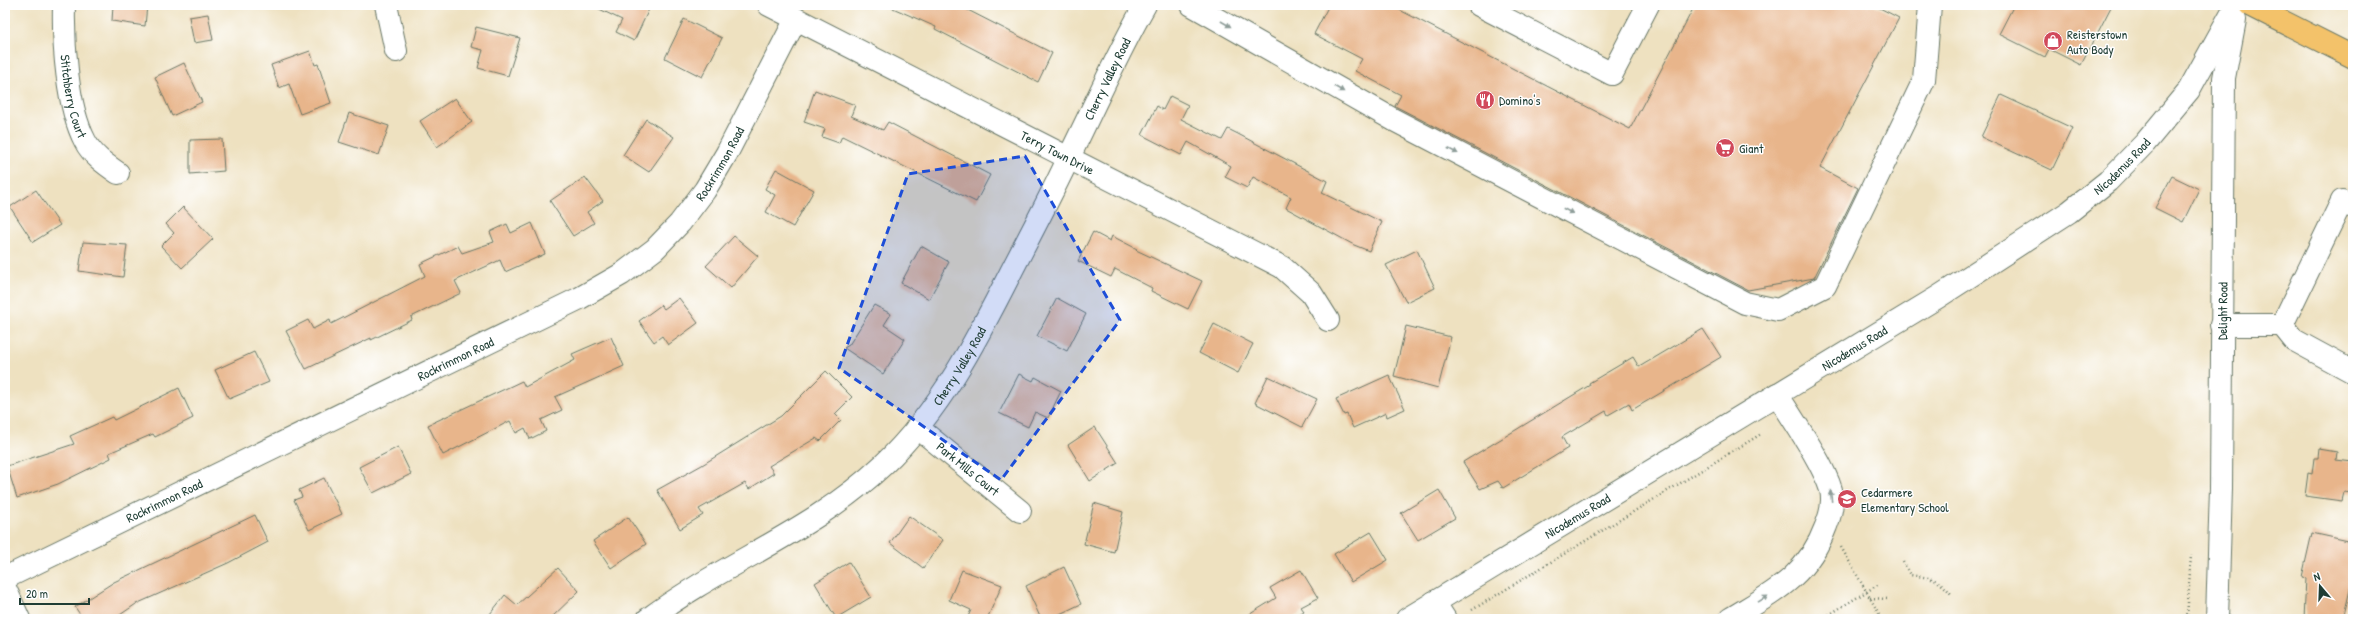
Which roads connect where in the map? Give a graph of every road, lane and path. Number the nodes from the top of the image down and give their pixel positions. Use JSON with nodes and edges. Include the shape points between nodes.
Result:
{"nodes":[{"id":1,"x":64,"y":5,"type":"edge"},
{"id":2,"x":386,"y":5,"type":"edge"},
{"id":3,"x":769,"y":5,"type":"edge"},
{"id":4,"x":1145,"y":5,"type":"edge"},
{"id":5,"x":1192,"y":5,"type":"edge"},
{"id":6,"x":1479,"y":5,"type":"edge"},
{"id":7,"x":1648,"y":5,"type":"edge"},
{"id":8,"x":1930,"y":5,"type":"edge"},
{"id":9,"x":2237,"y":5,"type":"edge"},
{"id":10,"x":2250,"y":5,"type":"edge"},
{"id":11,"x":796,"y":19,"type":"junction"},
{"id":12,"x":396,"y":52,"type":"dead end"},
{"id":13,"x":2353,"y":57,"type":"edge"},
{"id":14,"x":1069,"y":158,"type":"junction"},
{"id":15,"x":118,"y":173,"type":"dead end"},
{"id":16,"x":2353,"y":207,"type":"edge"},
{"id":17,"x":1328,"y":320,"type":"dead end"},
{"id":18,"x":2282,"y":324,"type":"junction"},
{"id":19,"x":2221,"y":325,"type":"junction"},
{"id":20,"x":2353,"y":372,"type":"edge"},
{"id":21,"x":1778,"y":394,"type":"junction"},
{"id":22,"x":917,"y":427,"type":"junction"},
{"id":23,"x":1761,"y":434,"type":"dead end"},
{"id":24,"x":1020,"y":510,"type":"dead end"},
{"id":25,"x":1838,"y":541,"type":"dead end"},
{"id":26,"x":2191,"y":555,"type":"dead end"},
{"id":27,"x":1903,"y":562,"type":"dead end"},
{"id":28,"x":5,"y":578,"type":"edge"},
{"id":29,"x":1879,"y":584,"type":"dead end"},
{"id":30,"x":5,"y":588,"type":"edge"},
{"id":31,"x":1866,"y":592,"type":"junction"},
{"id":32,"x":1952,"y":595,"type":"dead end"},
{"id":33,"x":1870,"y":598,"type":"junction"},
{"id":34,"x":1889,"y":599,"type":"dead end"},
{"id":35,"x":1472,"y":610,"type":"dead end"},
{"id":36,"x":1440,"y":611,"type":"edge"},
{"id":37,"x":19,"y":619,"type":"edge"},
{"id":38,"x":648,"y":619,"type":"edge"},
{"id":39,"x":1407,"y":619,"type":"edge"},
{"id":40,"x":1730,"y":619,"type":"edge"},
{"id":41,"x":1822,"y":619,"type":"edge"},
{"id":42,"x":1882,"y":619,"type":"edge"},
{"id":43,"x":2187,"y":619,"type":"edge"},
{"id":44,"x":2217,"y":619,"type":"edge"}],
"edges":[{"from":1,"to":15,"type":"street","name":"Stitchberry Court","via":[[63,26],[69,80],[78,120],[85,141],[98,158]]},
{"from":2,"to":12,"type":"street"},
{"from":3,"to":11,"type":"street","name":"Terry Town Drive"},
{"from":4,"to":14,"type":"street","name":"Cherry Valley Road"},
{"from":5,"to":8,"type":"street","one_way":true,"via":[[1394,120],[1745,303],[1778,310],[1825,286],[1924,80]]},
{"from":6,"to":7,"type":"street","via":[[1612,74]]},
{"from":9,"to":19,"type":"street","name":"Delight Road","via":[[2224,78]]},
{"from":9,"to":21,"type":"street","name":"Nicodemus Road","via":[[2189,90],[2145,143],[2108,181],[2069,212],[2023,243]]},
{"from":10,"to":13,"type":"main road"},
{"from":11,"to":14,"type":"street","name":"Terry Town Drive"},
{"from":11,"to":28,"type":"street","name":"Rockrimmon Road","via":[[705,190],[680,223],[654,249],[622,274],[573,302]]},
{"from":14,"to":17,"type":"street","name":"Terry Town Drive","via":[[1282,266],[1311,293]]},
{"from":14,"to":22,"type":"street","name":"Cherry Valley Road","via":[[981,332],[948,388]]},
{"from":16,"to":18,"type":"street","via":[[2342,201]]},
{"from":18,"to":19,"type":"street"},
{"from":18,"to":20,"type":"street","via":[[2294,340]]},
{"from":19,"to":44,"type":"street","name":"Delight Road"},
{"from":21,"to":36,"type":"street","name":"Nicodemus Road"},
{"from":40,"to":21,"type":"street","one_way":true,"via":[[1782,587],[1799,572],[1814,551],[1832,509],[1831,491]]},
{"from":22,"to":24,"type":"street","name":"Park Mills Court"},
{"from":22,"to":38,"type":"street","name":"Cherry Valley Road","via":[[884,464],[845,498],[791,534],[673,601]]},
{"from":23,"to":35,"type":"path"},
{"from":25,"to":31,"type":"path"},
{"from":26,"to":43,"type":"path"},
{"from":27,"to":32,"type":"path","via":[[1910,574],[1937,580]]},
{"from":29,"to":31,"type":"path"},
{"from":30,"to":37,"type":"street"},
{"from":31,"to":33,"type":"path"},
{"from":31,"to":41,"type":"path"},
{"from":33,"to":34,"type":"path"},
{"from":33,"to":42,"type":"path"},
{"from":36,"to":39,"type":"street","name":"Nicodemus Road"}]}
